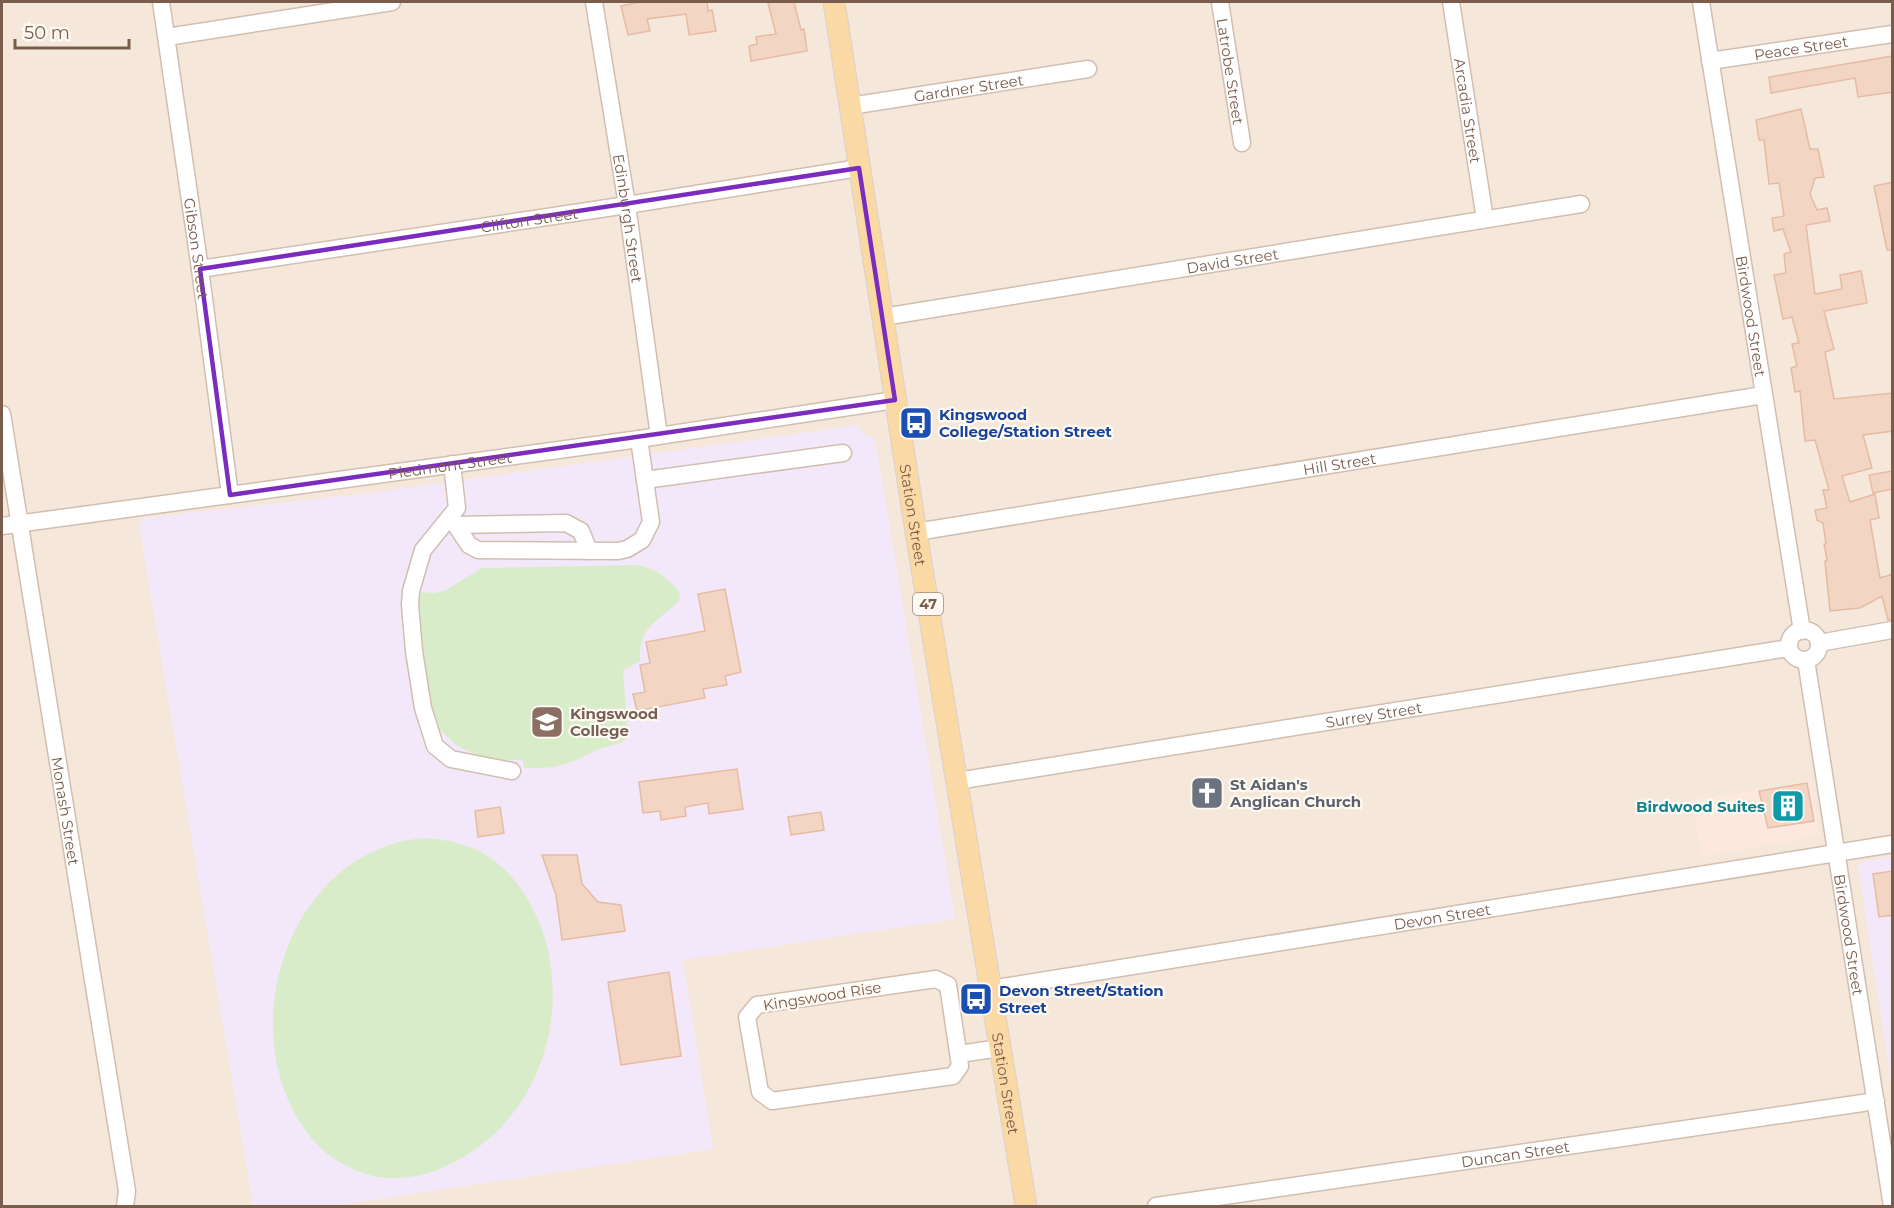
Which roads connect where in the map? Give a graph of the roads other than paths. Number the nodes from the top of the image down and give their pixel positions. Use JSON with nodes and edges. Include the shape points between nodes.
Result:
{"nodes":[{"id":1,"x":161,"y":2,"type":"edge"},
{"id":2,"x":392,"y":2,"type":"edge"},
{"id":3,"x":594,"y":2,"type":"edge"},
{"id":4,"x":834,"y":2,"type":"edge"},
{"id":5,"x":1220,"y":2,"type":"edge"},
{"id":6,"x":1451,"y":2,"type":"edge"},
{"id":7,"x":1701,"y":2,"type":"edge"},
{"id":8,"x":1893,"y":34,"type":"edge"},
{"id":9,"x":167,"y":38,"type":"junction"},
{"id":10,"x":1710,"y":61,"type":"junction"},
{"id":11,"x":1088,"y":69,"type":"dead end"},
{"id":12,"x":850,"y":106,"type":"junction"},
{"id":13,"x":1242,"y":143,"type":"dead end"},
{"id":14,"x":859,"y":168,"type":"junction"},
{"id":15,"x":1581,"y":204,"type":"dead end"},
{"id":16,"x":627,"y":205,"type":"junction"},
{"id":17,"x":1485,"y":219,"type":"junction"},
{"id":18,"x":200,"y":269,"type":"junction"},
{"id":19,"x":883,"y":317,"type":"junction"},
{"id":20,"x":1763,"y":395,"type":"junction"},
{"id":21,"x":896,"y":400,"type":"junction"},
{"id":22,"x":2,"y":414,"type":"edge"},
{"id":23,"x":658,"y":436,"type":"junction"},
{"id":24,"x":639,"y":439,"type":"junction"},
{"id":25,"x":843,"y":453,"type":"dead end"},
{"id":26,"x":452,"y":464,"type":"junction"},
{"id":27,"x":645,"y":480,"type":"junction"},
{"id":28,"x":230,"y":495,"type":"junction"},
{"id":29,"x":453,"y":521,"type":"junction"},
{"id":30,"x":19,"y":524,"type":"junction"},
{"id":31,"x":2,"y":526,"type":"edge"},
{"id":32,"x":916,"y":532,"type":"junction"},
{"id":33,"x":589,"y":551,"type":"junction"},
{"id":34,"x":1893,"y":630,"type":"edge"},
{"id":35,"x":1802,"y":631,"type":"junction"},
{"id":36,"x":1819,"y":643,"type":"junction"},
{"id":37,"x":1790,"y":648,"type":"junction"},
{"id":38,"x":1806,"y":660,"type":"junction"},
{"id":39,"x":512,"y":771,"type":"dead end"},
{"id":40,"x":957,"y":781,"type":"junction"},
{"id":41,"x":1893,"y":844,"type":"edge"},
{"id":42,"x":1838,"y":854,"type":"junction"},
{"id":43,"x":990,"y":990,"type":"junction"},
{"id":44,"x":1000,"y":1048,"type":"junction"},
{"id":45,"x":959,"y":1054,"type":"junction"},
{"id":46,"x":1876,"y":1101,"type":"junction"},
{"id":47,"x":125,"y":1206,"type":"edge"},
{"id":48,"x":1026,"y":1206,"type":"edge"},
{"id":49,"x":1155,"y":1206,"type":"edge"},
{"id":50,"x":1892,"y":1206,"type":"edge"}],
"edges":[{"from":1,"to":9,"type":"street","name":"Gibson Street"},
{"from":2,"to":9,"type":"street"},
{"from":3,"to":16,"type":"street","name":"Edinburgh Street"},
{"from":4,"to":12,"type":"main road","name":"Station Street","number":"47"},
{"from":5,"to":13,"type":"street","name":"Latrobe Street"},
{"from":6,"to":17,"type":"street","name":"Arcadia Street"},
{"from":7,"to":10,"type":"street","name":"Birdwood Street"},
{"from":8,"to":10,"type":"street","name":"Peace Street"},
{"from":9,"to":18,"type":"street","name":"Gibson Street"},
{"from":10,"to":20,"type":"street","name":"Birdwood Street"},
{"from":11,"to":12,"type":"street","name":"Gardner Street"},
{"from":12,"to":14,"type":"main road","name":"Station Street","number":"47"},
{"from":14,"to":16,"type":"street","name":"Clifton Street"},
{"from":14,"to":19,"type":"main road","name":"Station Street","number":"47"},
{"from":15,"to":17,"type":"street","name":"David Street"},
{"from":16,"to":18,"type":"street","name":"Clifton Street"},
{"from":16,"to":23,"type":"street","name":"Edinburgh Street"},
{"from":17,"to":19,"type":"street","name":"David Street"},
{"from":18,"to":28,"type":"street","name":"Gibson Street"},
{"from":19,"to":21,"type":"main road","name":"Station Street","number":"47"},
{"from":20,"to":32,"type":"street","name":"Hill Street"},
{"from":20,"to":35,"type":"street","name":"Birdwood Street"},
{"from":21,"to":23,"type":"street","name":"Piedmont Street"},
{"from":21,"to":32,"type":"main road","name":"Station Street","number":"47"},
{"from":22,"to":30,"type":"street","name":"Monash Street"},
{"from":23,"to":24,"type":"street","name":"Piedmont Street"},
{"from":24,"to":26,"type":"street","name":"Piedmont Street"},
{"from":24,"to":27,"type":"street"},
{"from":25,"to":27,"type":"street"},
{"from":26,"to":28,"type":"street","name":"Piedmont Street"},
{"from":26,"to":29,"type":"street","via":[[457,502]]},
{"from":27,"to":33,"type":"street","via":[[651,522],[646,535],[627,549]]},
{"from":28,"to":30,"type":"street","name":"Piedmont Street"},
{"from":29,"to":33,"type":"street","via":[[469,545],[478,550]]},
{"from":29,"to":33,"type":"street","via":[[566,522],[581,531]]},
{"from":29,"to":39,"type":"street","via":[[431,538],[423,550],[411,591],[414,651],[423,708],[435,746],[451,759]]},
{"from":30,"to":31,"type":"street","name":"Piedmont Street"},
{"from":30,"to":47,"type":"street","name":"Monash Street","via":[[128,1191]]},
{"from":32,"to":40,"type":"main road","name":"Station Street","number":"47"},
{"from":34,"to":36,"type":"street"},
{"from":35,"to":36,"type":"street","via":[[1814,634]]},
{"from":35,"to":37,"type":"street","via":[[1792,637]]},
{"from":36,"to":38,"type":"street","via":[[1815,655]]},
{"from":37,"to":38,"type":"street","via":[[1794,656]]},
{"from":37,"to":40,"type":"street","name":"Surrey Street"},
{"from":38,"to":42,"type":"street","name":"Birdwood Street"},
{"from":40,"to":43,"type":"main road","name":"Station Street","number":"47"},
{"from":41,"to":42,"type":"street","name":"Devon Street"},
{"from":42,"to":43,"type":"street","name":"Devon Street"},
{"from":42,"to":46,"type":"street","name":"Birdwood Street"},
{"from":43,"to":44,"type":"main road","name":"Station Street","number":"47"},
{"from":44,"to":45,"type":"street"},
{"from":44,"to":48,"type":"main road","name":"Station Street","number":"47"},
{"from":45,"to":45,"type":"street","name":"Kingswood Rise","via":[[960,1066],[953,1076],[772,1101],[760,1092],[747,1017],[757,1005],[936,979],[948,985]]},
{"from":46,"to":49,"type":"street","name":"Duncan Street"},
{"from":46,"to":50,"type":"street","name":"Birdwood Street"}]}
